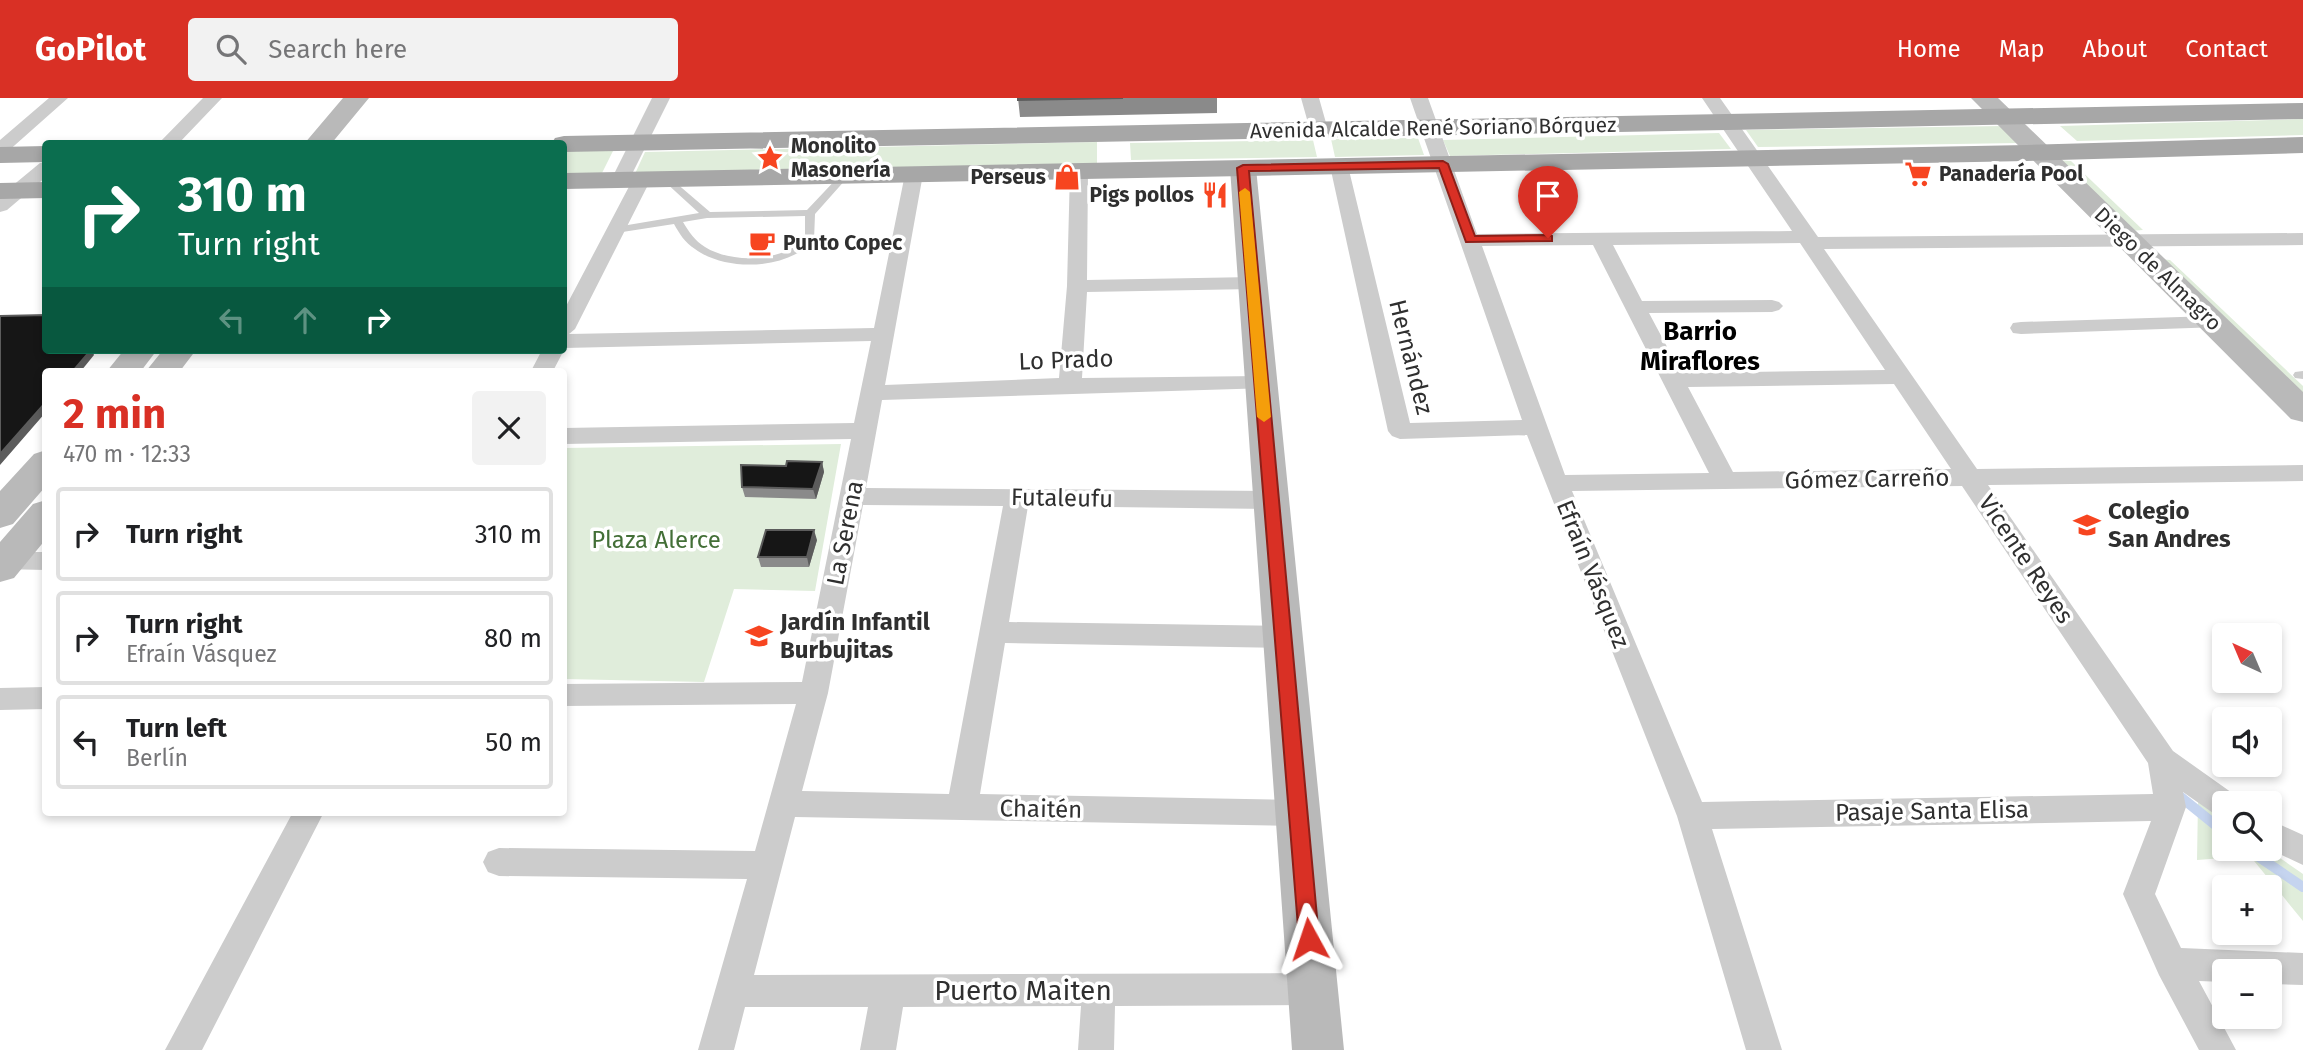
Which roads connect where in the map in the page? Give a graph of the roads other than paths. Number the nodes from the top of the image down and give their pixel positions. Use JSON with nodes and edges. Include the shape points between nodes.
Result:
{"nodes":[{"id":1,"x":59,"y":98,"type":"edge"},
{"id":2,"x":214,"y":98,"type":"edge"},
{"id":3,"x":660,"y":98,"type":"edge"},
{"id":4,"x":1310,"y":98,"type":"edge"},
{"id":5,"x":1419,"y":98,"type":"edge"},
{"id":6,"x":1711,"y":98,"type":"edge"},
{"id":7,"x":368,"y":103,"type":"edge"},
{"id":8,"x":2010,"y":108,"type":"edge"},
{"id":9,"x":2303,"y":111,"type":"edge"},
{"id":10,"x":1729,"y":123,"type":"junction"},
{"id":11,"x":1430,"y":128,"type":"junction"},
{"id":12,"x":1319,"y":130,"type":"junction"},
{"id":13,"x":1116,"y":134,"type":"junction"},
{"id":14,"x":171,"y":140,"type":"edge"},
{"id":15,"x":322,"y":140,"type":"edge"},
{"id":16,"x":351,"y":140,"type":"edge"},
{"id":17,"x":639,"y":143,"type":"junction"},
{"id":18,"x":567,"y":144,"type":"edge"},
{"id":19,"x":2303,"y":145,"type":"edge"},
{"id":20,"x":0,"y":149,"type":"edge"},
{"id":21,"x":2071,"y":152,"type":"junction"},
{"id":22,"x":2040,"y":153,"type":"junction"},
{"id":23,"x":42,"y":154,"type":"edge"},
{"id":24,"x":0,"y":155,"type":"edge"},
{"id":25,"x":1755,"y":159,"type":"junction"},
{"id":26,"x":1443,"y":164,"type":"junction"},
{"id":27,"x":1334,"y":166,"type":"junction"},
{"id":28,"x":1243,"y":168,"type":"junction"},
{"id":29,"x":42,"y":170,"type":"edge"},
{"id":30,"x":1119,"y":170,"type":"junction"},
{"id":31,"x":1079,"y":171,"type":"junction"},
{"id":32,"x":914,"y":174,"type":"junction"},
{"id":33,"x":844,"y":176,"type":"junction"},
{"id":34,"x":644,"y":179,"type":"junction"},
{"id":35,"x":567,"y":181,"type":"edge"},
{"id":36,"x":42,"y":191,"type":"edge"},
{"id":37,"x":6,"y":196,"type":"edge"},
{"id":38,"x":810,"y":213,"type":"junction"},
{"id":39,"x":707,"y":215,"type":"junction"},
{"id":40,"x":677,"y":220,"type":"junction"},
{"id":41,"x":616,"y":230,"type":"junction"},
{"id":42,"x":1599,"y":237,"type":"junction"},
{"id":43,"x":2303,"y":239,"type":"edge"},
{"id":44,"x":1470,"y":240,"type":"junction"},
{"id":45,"x":1810,"y":240,"type":"junction"},
{"id":46,"x":2162,"y":240,"type":"junction"},
{"id":47,"x":2129,"y":241,"type":"junction"},
{"id":48,"x":1253,"y":283,"type":"junction"},
{"id":49,"x":1077,"y":286,"type":"junction"},
{"id":50,"x":1772,"y":306,"type":"dead end"},
{"id":51,"x":1635,"y":307,"type":"junction"},
{"id":52,"x":2212,"y":322,"type":"junction"},
{"id":53,"x":567,"y":323,"type":"edge"},
{"id":54,"x":2021,"y":328,"type":"dead end"},
{"id":55,"x":883,"y":334,"type":"junction"},
{"id":56,"x":567,"y":341,"type":"edge"},
{"id":57,"x":138,"y":354,"type":"edge"},
{"id":58,"x":126,"y":368,"type":"edge"},
{"id":59,"x":2302,"y":376,"type":"edge"},
{"id":60,"x":1902,"y":377,"type":"junction"},
{"id":61,"x":1672,"y":380,"type":"junction"},
{"id":62,"x":1261,"y":383,"type":"junction"},
{"id":63,"x":1070,"y":385,"type":"junction"},
{"id":64,"x":872,"y":393,"type":"junction"},
{"id":65,"x":2303,"y":411,"type":"edge"},
{"id":66,"x":1535,"y":427,"type":"junction"},
{"id":67,"x":864,"y":431,"type":"junction"},
{"id":68,"x":567,"y":436,"type":"edge"},
{"id":69,"x":42,"y":467,"type":"edge"},
{"id":70,"x":2303,"y":473,"type":"edge"},
{"id":71,"x":1971,"y":477,"type":"junction"},
{"id":72,"x":1725,"y":480,"type":"junction"},
{"id":73,"x":1556,"y":483,"type":"junction"},
{"id":74,"x":852,"y":496,"type":"junction"},
{"id":75,"x":1017,"y":498,"type":"junction"},
{"id":76,"x":1271,"y":500,"type":"junction"},
{"id":77,"x":0,"y":515,"type":"edge"},
{"id":78,"x":42,"y":518,"type":"edge"},
{"id":79,"x":42,"y":561,"type":"edge"},
{"id":80,"x":3,"y":565,"type":"edge"},
{"id":81,"x":993,"y":632,"type":"junction"},
{"id":82,"x":1283,"y":637,"type":"junction"},
{"id":83,"x":814,"y":694,"type":"junction"},
{"id":84,"x":567,"y":695,"type":"edge"},
{"id":85,"x":42,"y":698,"type":"edge"},
{"id":86,"x":0,"y":699,"type":"edge"},
{"id":87,"x":2166,"y":780,"type":"junction"},
{"id":88,"x":2212,"y":799,"type":"edge"},
{"id":89,"x":783,"y":804,"type":"junction"},
{"id":90,"x":962,"y":807,"type":"junction"},
{"id":91,"x":1298,"y":813,"type":"junction"},
{"id":92,"x":307,"y":816,"type":"edge"},
{"id":93,"x":1692,"y":816,"type":"junction"},
{"id":94,"x":2282,"y":840,"type":"edge"},
{"id":95,"x":2303,"y":851,"type":"edge"},
{"id":96,"x":499,"y":862,"type":"dead end"},
{"id":97,"x":767,"y":865,"type":"junction"},
{"id":98,"x":2171,"y":964,"type":"junction"},
{"id":99,"x":2303,"y":969,"type":"edge"},
{"id":100,"x":1313,"y":989,"type":"junction"},
{"id":101,"x":1099,"y":990,"type":"junction"},
{"id":102,"x":888,"y":991,"type":"junction"},
{"id":103,"x":732,"y":992,"type":"junction"},
{"id":104,"x":183,"y":1050,"type":"edge"},
{"id":105,"x":716,"y":1050,"type":"edge"},
{"id":106,"x":878,"y":1050,"type":"edge"},
{"id":107,"x":1097,"y":1050,"type":"edge"},
{"id":108,"x":1318,"y":1050,"type":"edge"},
{"id":109,"x":1764,"y":1050,"type":"edge"},
{"id":110,"x":2218,"y":1050,"type":"edge"}],
"edges":[{"from":1,"to":20,"type":"street"},
{"from":2,"to":14,"type":"street"},
{"from":3,"to":17,"type":"street"},
{"from":4,"to":12,"type":"street"},
{"from":5,"to":11,"type":"street","name":"Efraín Vásquez"},
{"from":6,"to":10,"type":"street","name":"Vicente Reyes"},
{"from":7,"to":15,"type":"main road"},
{"from":7,"to":16,"type":"main road"},
{"from":8,"to":9,"type":"main road","name":"Avenida Alcalde René Soriano Bórquez"},
{"from":8,"to":10,"type":"main road","name":"Avenida Alcalde René Soriano Bórquez"},
{"from":8,"to":21,"type":"main road","name":"Diego de Almagro"},
{"from":8,"to":22,"type":"main road","name":"Diego de Almagro"},
{"from":10,"to":11,"type":"main road","name":"Avenida Alcalde René Soriano Bórquez"},
{"from":10,"to":25,"type":"street","name":"Vicente Reyes"},
{"from":11,"to":12,"type":"main road","name":"Avenida Alcalde René Soriano Bórquez"},
{"from":11,"to":26,"type":"street","name":"Efraín Vásquez"},
{"from":12,"to":13,"type":"main road","name":"Avenida Alcalde René Soriano Bórquez"},
{"from":12,"to":27,"type":"main road"},
{"from":13,"to":17,"type":"main road","name":"Avenida Alcalde René Soriano Bórquez"},
{"from":13,"to":30,"type":"main road"},
{"from":17,"to":18,"type":"main road","name":"Avenida Alcalde René Soriano Bórquez"},
{"from":17,"to":34,"type":"street"},
{"from":19,"to":21,"type":"main road","name":"Avenida Alcalde René Soriano Bórquez"},
{"from":21,"to":22,"type":"main road","name":"Avenida Alcalde René Soriano Bórquez"},
{"from":21,"to":46,"type":"main road","name":"Diego de Almagro"},
{"from":22,"to":25,"type":"main road","name":"Avenida Alcalde René Soriano Bórquez"},
{"from":22,"to":47,"type":"main road","name":"Diego de Almagro"},
{"from":23,"to":24,"type":"main road"},
{"from":25,"to":26,"type":"main road","name":"Avenida Alcalde René Soriano Bórquez"},
{"from":25,"to":45,"type":"street","name":"Vicente Reyes"},
{"from":26,"to":27,"type":"main road","name":"Avenida Alcalde René Soriano Bórquez"},
{"from":26,"to":44,"type":"street","name":"Efraín Vásquez"},
{"from":27,"to":28,"type":"main road","name":"Avenida Alcalde René Soriano Bórquez"},
{"from":27,"to":66,"type":"street","name":"Hernández","via":[[1400,431]]},
{"from":28,"to":30,"type":"main road","name":"Avenida Alcalde René Soriano Bórquez"},
{"from":28,"to":48,"type":"main road"},
{"from":29,"to":37,"type":"street"},
{"from":30,"to":31,"type":"main road","name":"Avenida Alcalde René Soriano Bórquez"},
{"from":31,"to":32,"type":"main road","name":"Avenida Alcalde René Soriano Bórquez"},
{"from":31,"to":49,"type":"street"},
{"from":32,"to":33,"type":"main road","name":"Avenida Alcalde René Soriano Bórquez"},
{"from":32,"to":55,"type":"street","name":"La Serena"},
{"from":33,"to":34,"type":"main road","name":"Avenida Alcalde René Soriano Bórquez"},
{"from":33,"to":38,"type":"lane"},
{"from":34,"to":35,"type":"main road","name":"Avenida Alcalde René Soriano Bórquez"},
{"from":34,"to":39,"type":"lane"},
{"from":34,"to":41,"type":"street"},
{"from":36,"to":37,"type":"main road"},
{"from":38,"to":39,"type":"lane"},
{"from":38,"to":40,"type":"lane","via":[[810,238],[778,260],[727,261],[689,239]]},
{"from":39,"to":40,"type":"lane"},
{"from":40,"to":41,"type":"lane"},
{"from":41,"to":53,"type":"street"},
{"from":42,"to":44,"type":"street"},
{"from":42,"to":45,"type":"street"},
{"from":42,"to":51,"type":"street"},
{"from":43,"to":46,"type":"street"},
{"from":44,"to":66,"type":"street","name":"Efraín Vásquez"},
{"from":45,"to":47,"type":"street"},
{"from":45,"to":60,"type":"street","name":"Vicente Reyes"},
{"from":46,"to":47,"type":"street"},
{"from":46,"to":59,"type":"main road","name":"Diego de Almagro"},
{"from":47,"to":52,"type":"main road","name":"Diego de Almagro"},
{"from":48,"to":49,"type":"street"},
{"from":48,"to":62,"type":"main road"},
{"from":49,"to":63,"type":"street"},
{"from":50,"to":51,"type":"street"},
{"from":51,"to":61,"type":"street"},
{"from":52,"to":54,"type":"street"},
{"from":52,"to":65,"type":"main road","name":"Diego de Almagro"},
{"from":55,"to":56,"type":"street"},
{"from":55,"to":64,"type":"street","name":"La Serena"},
{"from":57,"to":58,"type":"main road"},
{"from":60,"to":61,"type":"street"},
{"from":60,"to":71,"type":"street","name":"Vicente Reyes"},
{"from":61,"to":72,"type":"street"},
{"from":62,"to":63,"type":"street","name":"Lo Prado"},
{"from":62,"to":76,"type":"main road"},
{"from":63,"to":64,"type":"street","name":"Lo Prado"},
{"from":64,"to":67,"type":"street","name":"La Serena"},
{"from":66,"to":73,"type":"street","name":"Efraín Vásquez"},
{"from":67,"to":68,"type":"street"},
{"from":67,"to":74,"type":"street","name":"La Serena"},
{"from":69,"to":77,"type":"main road"},
{"from":70,"to":71,"type":"street","name":"Gómez Carreño"},
{"from":71,"to":72,"type":"street","name":"Gómez Carreño"},
{"from":71,"to":87,"type":"street","name":"Vicente Reyes"},
{"from":72,"to":73,"type":"street","name":"Gómez Carreño"},
{"from":73,"to":93,"type":"street","name":"Efraín Vásquez"},
{"from":74,"to":75,"type":"street","name":"Futaleufu"},
{"from":74,"to":83,"type":"street","name":"La Serena"},
{"from":75,"to":76,"type":"street","name":"Futaleufu"},
{"from":75,"to":81,"type":"street"},
{"from":76,"to":82,"type":"main road"},
{"from":78,"to":80,"type":"main road"},
{"from":79,"to":80,"type":"street"},
{"from":81,"to":82,"type":"street"},
{"from":81,"to":90,"type":"street"},
{"from":82,"to":91,"type":"main road"},
{"from":83,"to":84,"type":"street"},
{"from":83,"to":89,"type":"street","name":"La Serena"},
{"from":85,"to":86,"type":"street"},
{"from":87,"to":88,"type":"street"},
{"from":87,"to":93,"type":"street","name":"Pasaje Santa Elisa"},
{"from":87,"to":98,"type":"street","via":[[2139,894]]},
{"from":89,"to":90,"type":"street","name":"Chaitén"},
{"from":89,"to":97,"type":"street","name":"La Serena"},
{"from":90,"to":91,"type":"street","name":"Chaitén"},
{"from":91,"to":100,"type":"main road"},
{"from":92,"to":104,"type":"street"},
{"from":93,"to":109,"type":"street","name":"Efraín Vásquez"},
{"from":94,"to":95,"type":"street"},
{"from":96,"to":97,"type":"street"},
{"from":97,"to":103,"type":"street","name":"La Serena"},
{"from":98,"to":99,"type":"street"},
{"from":98,"to":110,"type":"street"},
{"from":100,"to":101,"type":"street","name":"Puerto Maiten"},
{"from":100,"to":108,"type":"main road"},
{"from":101,"to":102,"type":"street","name":"Puerto Maiten"},
{"from":101,"to":107,"type":"street"},
{"from":102,"to":103,"type":"street","name":"Puerto Maiten"},
{"from":102,"to":106,"type":"street"},
{"from":103,"to":105,"type":"street","name":"La Serena"}]}
